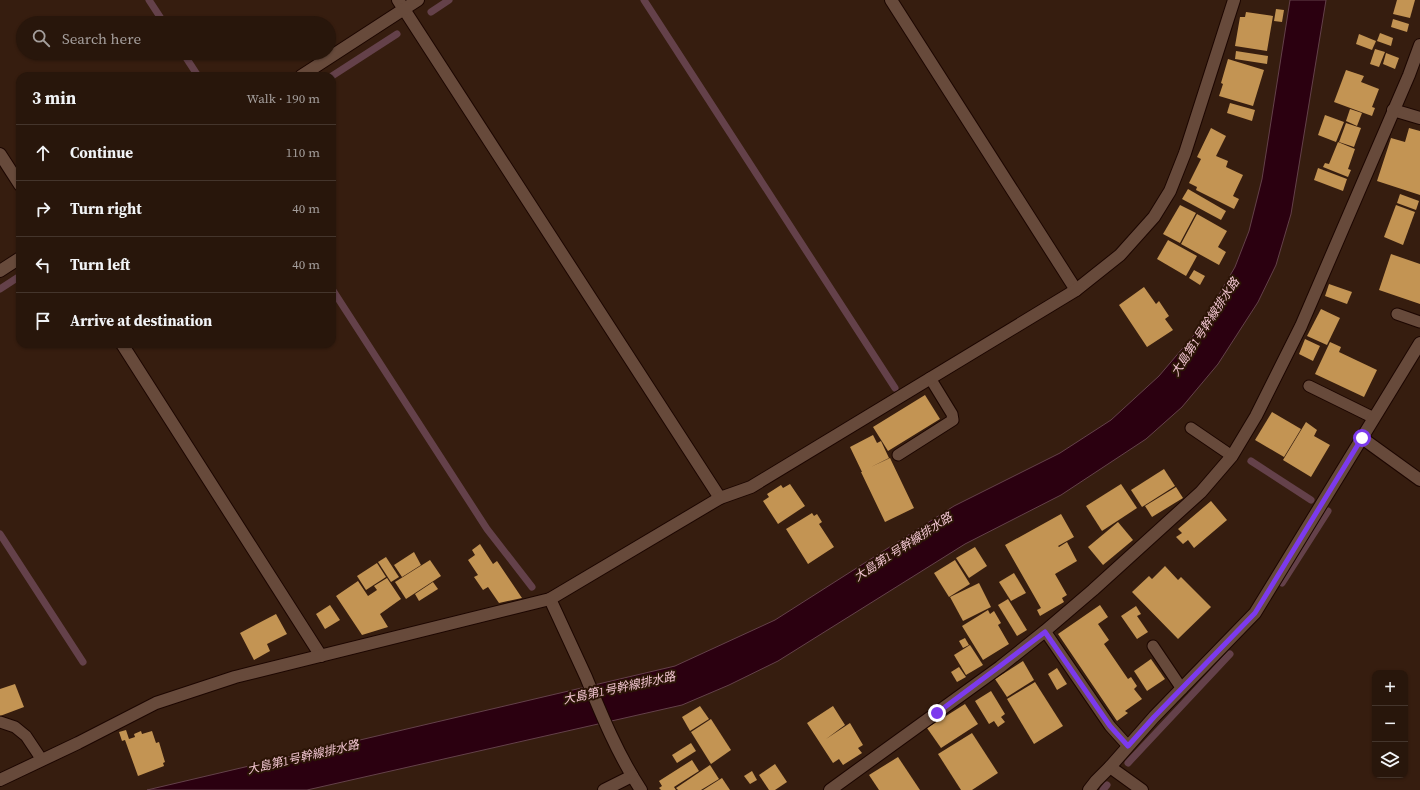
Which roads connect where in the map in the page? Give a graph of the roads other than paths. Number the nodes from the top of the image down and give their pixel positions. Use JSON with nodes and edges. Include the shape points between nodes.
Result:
{"nodes":[{"id":1,"x":418,"y":0,"type":"edge"},
{"id":2,"x":891,"y":0,"type":"edge"},
{"id":3,"x":1234,"y":0,"type":"edge"},
{"id":4,"x":401,"y":5,"type":"edge"},
{"id":5,"x":1420,"y":45,"type":"edge"},
{"id":6,"x":336,"y":51,"type":"edge"},
{"id":7,"x":324,"y":60,"type":"edge"},
{"id":8,"x":307,"y":72,"type":"edge"},
{"id":9,"x":1393,"y":110,"type":"junction"},
{"id":10,"x":1420,"y":118,"type":"edge"},
{"id":11,"x":0,"y":154,"type":"edge"},
{"id":12,"x":16,"y":179,"type":"edge"},
{"id":13,"x":16,"y":261,"type":"edge"},
{"id":14,"x":0,"y":271,"type":"edge"},
{"id":15,"x":1076,"y":290,"type":"junction"},
{"id":16,"x":1397,"y":314,"type":"dead end"},
{"id":17,"x":1420,"y":322,"type":"edge"},
{"id":18,"x":1420,"y":342,"type":"edge"},
{"id":19,"x":125,"y":348,"type":"edge"},
{"id":20,"x":930,"y":378,"type":"junction"},
{"id":21,"x":1309,"y":386,"type":"dead end"},
{"id":22,"x":1374,"y":418,"type":"junction"},
{"id":23,"x":1192,"y":428,"type":"dead end"},
{"id":24,"x":1362,"y":438,"type":"junction"},
{"id":25,"x":898,"y":455,"type":"dead end"},
{"id":26,"x":1232,"y":456,"type":"junction"},
{"id":27,"x":1420,"y":480,"type":"edge"},
{"id":28,"x":720,"y":498,"type":"junction"},
{"id":29,"x":550,"y":599,"type":"junction"},
{"id":30,"x":1045,"y":632,"type":"junction"},
{"id":31,"x":1153,"y":646,"type":"dead end"},
{"id":32,"x":321,"y":656,"type":"junction"},
{"id":33,"x":1182,"y":689,"type":"junction"},
{"id":34,"x":0,"y":722,"type":"edge"},
{"id":35,"x":1128,"y":746,"type":"junction"},
{"id":36,"x":42,"y":760,"type":"junction"},
{"id":37,"x":1110,"y":767,"type":"junction"},
{"id":38,"x":632,"y":776,"type":"junction"},
{"id":39,"x":0,"y":780,"type":"edge"},
{"id":40,"x":604,"y":790,"type":"edge"},
{"id":41,"x":641,"y":790,"type":"edge"},
{"id":42,"x":830,"y":790,"type":"edge"},
{"id":43,"x":1089,"y":790,"type":"edge"},
{"id":44,"x":1142,"y":790,"type":"edge"}],
"edges":[{"from":1,"to":4,"type":"street"},
{"from":2,"to":15,"type":"street"},
{"from":3,"to":15,"type":"street","via":[[1185,153],[1170,191],[1154,217],[1120,255]]},
{"from":4,"to":6,"type":"street"},
{"from":4,"to":28,"type":"street"},
{"from":5,"to":9,"type":"street"},
{"from":7,"to":8,"type":"street"},
{"from":9,"to":10,"type":"street"},
{"from":9,"to":26,"type":"street","via":[[1301,326],[1256,416]]},
{"from":11,"to":12,"type":"street"},
{"from":13,"to":14,"type":"street"},
{"from":15,"to":20,"type":"street"},
{"from":16,"to":17,"type":"lane"},
{"from":18,"to":22,"type":"street"},
{"from":19,"to":32,"type":"street"},
{"from":20,"to":25,"type":"lane","via":[[952,414],[953,420]]},
{"from":20,"to":28,"type":"street","via":[[751,487]]},
{"from":21,"to":22,"type":"lane"},
{"from":22,"to":24,"type":"street"},
{"from":23,"to":26,"type":"lane"},
{"from":24,"to":27,"type":"street"},
{"from":24,"to":33,"type":"street","via":[[1255,613]]},
{"from":26,"to":30,"type":"street","via":[[1201,492]]},
{"from":28,"to":29,"type":"street"},
{"from":29,"to":32,"type":"street"},
{"from":29,"to":38,"type":"street","via":[[607,729]]},
{"from":30,"to":35,"type":"lane","via":[[1110,726]]},
{"from":30,"to":42,"type":"street"},
{"from":31,"to":33,"type":"lane"},
{"from":32,"to":36,"type":"street","via":[[156,702]]},
{"from":33,"to":35,"type":"street"},
{"from":34,"to":36,"type":"lane","via":[[15,727],[26,736]]},
{"from":35,"to":37,"type":"street"},
{"from":36,"to":39,"type":"street"},
{"from":37,"to":43,"type":"street"},
{"from":37,"to":44,"type":"street"},
{"from":38,"to":40,"type":"street"},
{"from":38,"to":41,"type":"street"}]}
